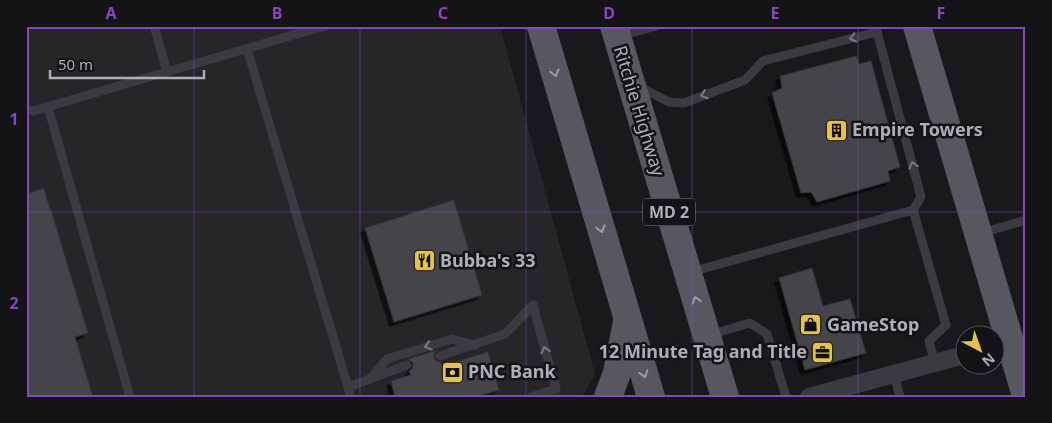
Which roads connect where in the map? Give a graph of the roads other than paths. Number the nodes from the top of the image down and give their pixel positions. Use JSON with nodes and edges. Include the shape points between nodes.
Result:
{"nodes":[{"id":1,"x":154,"y":26,"type":"edge"},
{"id":2,"x":324,"y":26,"type":"edge"},
{"id":3,"x":541,"y":26,"type":"edge"},
{"id":4,"x":656,"y":26,"type":"edge"},
{"id":5,"x":917,"y":26,"type":"edge"},
{"id":6,"x":616,"y":32,"type":"edge"},
{"id":7,"x":247,"y":48,"type":"junction"},
{"id":8,"x":167,"y":72,"type":"junction"},
{"id":9,"x":631,"y":82,"type":"junction"},
{"id":10,"x":48,"y":107,"type":"junction"},
{"id":11,"x":26,"y":110,"type":"edge"},
{"id":12,"x":913,"y":210,"type":"junction"},
{"id":13,"x":1026,"y":220,"type":"edge"},
{"id":14,"x":979,"y":234,"type":"junction"},
{"id":15,"x":688,"y":273,"type":"junction"},
{"id":16,"x":628,"y":318,"type":"junction"},
{"id":17,"x":999,"y":326,"type":"edge"},
{"id":18,"x":707,"y":336,"type":"junction"},
{"id":19,"x":475,"y":345,"type":"junction"},
{"id":20,"x":1004,"y":347,"type":"edge"},
{"id":21,"x":440,"y":356,"type":"dead end"},
{"id":22,"x":954,"y":358,"type":"edge"},
{"id":23,"x":935,"y":363,"type":"junction"},
{"id":24,"x":407,"y":365,"type":"dead end"},
{"id":25,"x":894,"y":374,"type":"junction"},
{"id":26,"x":370,"y":379,"type":"junction"},
{"id":27,"x":348,"y":387,"type":"junction"},
{"id":28,"x":1026,"y":396,"type":"edge"},
{"id":29,"x":130,"y":397,"type":"edge"},
{"id":30,"x":351,"y":397,"type":"edge"},
{"id":31,"x":531,"y":397,"type":"edge"},
{"id":32,"x":608,"y":397,"type":"edge"},
{"id":33,"x":651,"y":397,"type":"edge"},
{"id":34,"x":725,"y":397,"type":"edge"},
{"id":35,"x":786,"y":397,"type":"edge"},
{"id":36,"x":809,"y":397,"type":"edge"},
{"id":37,"x":900,"y":397,"type":"edge"}],
"edges":[{"from":1,"to":8,"type":"lane"},
{"from":2,"to":7,"type":"lane"},
{"from":3,"to":16,"type":"main road","one_way":true},
{"from":4,"to":6,"type":"lane"},
{"from":5,"to":14,"type":"main road"},
{"from":6,"to":9,"type":"main road","name":"Ritchie Highway","number":"MD 2"},
{"from":7,"to":8,"type":"lane"},
{"from":7,"to":27,"type":"lane"},
{"from":8,"to":10,"type":"lane"},
{"from":12,"to":9,"type":"lane","one_way":true,"via":[[921,197],[877,32],[763,61],[745,80],[684,103],[668,102]]},
{"from":9,"to":15,"type":"main road","name":"Ritchie Highway","number":"MD 2"},
{"from":10,"to":11,"type":"lane"},
{"from":10,"to":29,"type":"lane"},
{"from":12,"to":15,"type":"lane"},
{"from":12,"to":23,"type":"lane","via":[[946,325],[929,341]]},
{"from":13,"to":14,"type":"lane"},
{"from":14,"to":17,"type":"main road"},
{"from":18,"to":15,"type":"main road","name":"Ritchie Highway","number":"MD 2","one_way":true},
{"from":16,"to":32,"type":"main road","via":[[617,373]]},
{"from":16,"to":33,"type":"main road","one_way":true},
{"from":18,"to":34,"type":"main road","name":"Ritchie Highway","number":"MD 2"},
{"from":18,"to":35,"type":"lane","via":[[750,323],[767,334]]},
{"from":19,"to":21,"type":"lane"},
{"from":19,"to":26,"type":"lane","one_way":true,"via":[[452,339],[387,358]]},
{"from":31,"to":19,"type":"lane","one_way":true,"via":[[556,389],[533,305],[506,334]]},
{"from":20,"to":28,"type":"main road"},
{"from":22,"to":23,"type":"street"},
{"from":23,"to":25,"type":"street"},
{"from":24,"to":26,"type":"lane"},
{"from":25,"to":36,"type":"street"},
{"from":25,"to":37,"type":"lane"},
{"from":26,"to":27,"type":"lane"},
{"from":27,"to":30,"type":"lane"}]}
